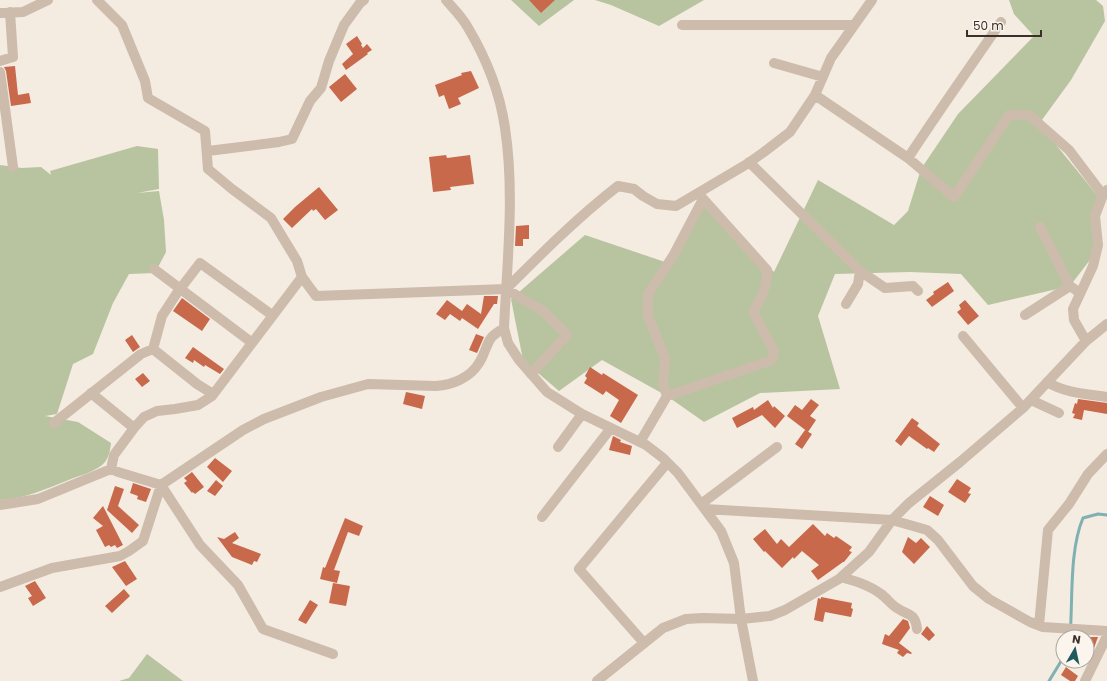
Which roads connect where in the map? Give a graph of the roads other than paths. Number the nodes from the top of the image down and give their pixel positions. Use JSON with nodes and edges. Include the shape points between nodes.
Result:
{"nodes":[{"id":1,"x":48,"y":0,"type":"edge"},
{"id":2,"x":97,"y":0,"type":"edge"},
{"id":3,"x":364,"y":0,"type":"edge"},
{"id":4,"x":446,"y":0,"type":"edge"},
{"id":5,"x":872,"y":0,"type":"edge"},
{"id":6,"x":5,"y":13,"type":"edge"},
{"id":7,"x":1001,"y":22,"type":"dead end"},
{"id":8,"x":682,"y":25,"type":"dead end"},
{"id":9,"x":853,"y":25,"type":"junction"},
{"id":10,"x":0,"y":61,"type":"edge"},
{"id":11,"x":774,"y":63,"type":"dead end"},
{"id":12,"x":0,"y":72,"type":"edge"},
{"id":13,"x":823,"y":77,"type":"junction"},
{"id":14,"x":815,"y":95,"type":"junction"},
{"id":15,"x":208,"y":151,"type":"junction"},
{"id":16,"x":908,"y":158,"type":"junction"},
{"id":17,"x":749,"y":162,"type":"junction"},
{"id":18,"x":13,"y":166,"type":"dead end"},
{"id":19,"x":1105,"y":193,"type":"edge"},
{"id":20,"x":700,"y":196,"type":"junction"},
{"id":21,"x":1040,"y":227,"type":"dead end"},
{"id":22,"x":154,"y":269,"type":"dead end"},
{"id":23,"x":860,"y":271,"type":"junction"},
{"id":24,"x":302,"y":277,"type":"junction"},
{"id":25,"x":1070,"y":286,"type":"junction"},
{"id":26,"x":506,"y":289,"type":"junction"},
{"id":27,"x":180,"y":290,"type":"junction"},
{"id":28,"x":918,"y":292,"type":"dead end"},
{"id":29,"x":1080,"y":293,"type":"junction"},
{"id":30,"x":846,"y":304,"type":"dead end"},
{"id":31,"x":1025,"y":314,"type":"dead end"},
{"id":32,"x":272,"y":315,"type":"junction"},
{"id":33,"x":1107,"y":324,"type":"edge"},
{"id":34,"x":504,"y":328,"type":"junction"},
{"id":35,"x":962,"y":336,"type":"dead end"},
{"id":36,"x":1086,"y":341,"type":"junction"},
{"id":37,"x":251,"y":342,"type":"junction"},
{"id":38,"x":153,"y":349,"type":"junction"},
{"id":39,"x":531,"y":374,"type":"junction"},
{"id":40,"x":1047,"y":382,"type":"junction"},
{"id":41,"x":91,"y":393,"type":"junction"},
{"id":42,"x":213,"y":394,"type":"junction"},
{"id":43,"x":667,"y":396,"type":"junction"},
{"id":44,"x":1107,"y":396,"type":"edge"},
{"id":45,"x":1031,"y":400,"type":"junction"},
{"id":46,"x":1023,"y":408,"type":"junction"},
{"id":47,"x":1059,"y":413,"type":"dead end"},
{"id":48,"x":582,"y":414,"type":"junction"},
{"id":49,"x":54,"y":422,"type":"dead end"},
{"id":50,"x":134,"y":428,"type":"junction"},
{"id":51,"x":611,"y":428,"type":"junction"},
{"id":52,"x":640,"y":442,"type":"junction"},
{"id":53,"x":558,"y":447,"type":"dead end"},
{"id":54,"x":778,"y":447,"type":"dead end"},
{"id":55,"x":1107,"y":454,"type":"edge"},
{"id":56,"x":667,"y":462,"type":"junction"},
{"id":57,"x":111,"y":469,"type":"junction"},
{"id":58,"x":161,"y":485,"type":"junction"},
{"id":59,"x":0,"y":505,"type":"edge"},
{"id":60,"x":703,"y":507,"type":"junction"},
{"id":61,"x":542,"y":517,"type":"dead end"},
{"id":62,"x":892,"y":520,"type":"junction"},
{"id":63,"x":841,"y":577,"type":"junction"},
{"id":64,"x":0,"y":587,"type":"edge"},
{"id":65,"x":741,"y":619,"type":"junction"},
{"id":66,"x":1039,"y":625,"type":"junction"},
{"id":67,"x":917,"y":629,"type":"dead end"},
{"id":68,"x":1107,"y":631,"type":"edge"},
{"id":69,"x":1107,"y":636,"type":"edge"},
{"id":70,"x":644,"y":643,"type":"junction"},
{"id":71,"x":333,"y":654,"type":"dead end"},
{"id":72,"x":597,"y":681,"type":"edge"},
{"id":73,"x":753,"y":681,"type":"edge"},
{"id":74,"x":1086,"y":681,"type":"edge"}],
"edges":[{"from":1,"to":6,"type":"street","via":[[23,12]]},
{"from":2,"to":15,"type":"street","via":[[122,25],[145,81],[148,98],[205,131]]},
{"from":3,"to":15,"type":"street","via":[[344,26],[321,88],[310,101],[292,138]]},
{"from":4,"to":26,"type":"street","via":[[466,25],[483,55],[498,96],[505,127],[510,209]]},
{"from":5,"to":9,"type":"street"},
{"from":6,"to":10,"type":"street","via":[[13,57]]},
{"from":7,"to":16,"type":"street"},
{"from":8,"to":9,"type":"street"},
{"from":9,"to":13,"type":"street","via":[[831,58]]},
{"from":11,"to":13,"type":"street"},
{"from":12,"to":18,"type":"street"},
{"from":13,"to":14,"type":"street"},
{"from":14,"to":16,"type":"street"},
{"from":14,"to":17,"type":"street","via":[[790,132]]},
{"from":15,"to":24,"type":"street","via":[[208,169],[271,218],[297,261]]},
{"from":16,"to":19,"type":"street","via":[[954,197],[1008,115],[1029,115],[1069,150]]},
{"from":17,"to":20,"type":"street"},
{"from":17,"to":23,"type":"street"},
{"from":19,"to":29,"type":"street","via":[[1095,216],[1098,245],[1094,266]]},
{"from":20,"to":26,"type":"street","via":[[676,206],[657,204],[634,189],[618,186],[568,228]]},
{"from":20,"to":43,"type":"street","via":[[673,256],[648,294],[648,316],[665,358],[663,384]]},
{"from":20,"to":43,"type":"street","via":[[767,270],[767,282],[762,298],[753,312],[774,351],[772,360]]},
{"from":21,"to":25,"type":"street"},
{"from":22,"to":27,"type":"street"},
{"from":23,"to":28,"type":"street","via":[[885,288],[913,286]]},
{"from":23,"to":30,"type":"street","via":[[858,284]]},
{"from":24,"to":26,"type":"street","via":[[316,296]]},
{"from":24,"to":32,"type":"street"},
{"from":25,"to":29,"type":"street"},
{"from":25,"to":31,"type":"street"},
{"from":26,"to":34,"type":"street"},
{"from":26,"to":39,"type":"street","via":[[543,311],[567,335]]},
{"from":27,"to":32,"type":"street","via":[[200,263]]},
{"from":27,"to":37,"type":"street"},
{"from":27,"to":38,"type":"street","via":[[162,316]]},
{"from":29,"to":36,"type":"street","via":[[1073,309],[1074,320]]},
{"from":32,"to":37,"type":"street"},
{"from":33,"to":36,"type":"street"},
{"from":34,"to":39,"type":"street","via":[[508,343]]},
{"from":34,"to":58,"type":"street","via":[[492,337],[480,363],[464,378],[447,385],[436,386],[368,384],[321,397],[264,419],[244,430]]},
{"from":35,"to":46,"type":"street"},
{"from":36,"to":40,"type":"street"},
{"from":37,"to":42,"type":"street"},
{"from":38,"to":41,"type":"street","via":[[141,354]]},
{"from":38,"to":42,"type":"street"},
{"from":39,"to":48,"type":"street","via":[[547,392]]},
{"from":40,"to":44,"type":"street","via":[[1055,387],[1076,392]]},
{"from":40,"to":45,"type":"street"},
{"from":41,"to":49,"type":"street"},
{"from":41,"to":50,"type":"street"},
{"from":42,"to":50,"type":"street","via":[[198,405],[157,411],[144,417]]},
{"from":43,"to":52,"type":"street"},
{"from":45,"to":46,"type":"street"},
{"from":45,"to":47,"type":"street"},
{"from":46,"to":62,"type":"street"},
{"from":48,"to":51,"type":"street"},
{"from":48,"to":53,"type":"street"},
{"from":50,"to":57,"type":"street","via":[[114,455]]},
{"from":51,"to":52,"type":"street"},
{"from":51,"to":61,"type":"street"},
{"from":52,"to":56,"type":"street"},
{"from":54,"to":60,"type":"street"},
{"from":55,"to":66,"type":"street","via":[[1088,474],[1048,530]]},
{"from":56,"to":60,"type":"street"},
{"from":56,"to":70,"type":"street","via":[[579,570]]},
{"from":57,"to":58,"type":"street"},
{"from":57,"to":59,"type":"street","via":[[38,499]]},
{"from":58,"to":64,"type":"street","via":[[143,541],[129,551],[120,556],[52,568]]},
{"from":58,"to":71,"type":"street","via":[[200,545],[238,585],[263,629]]},
{"from":60,"to":62,"type":"street"},
{"from":60,"to":65,"type":"street","via":[[721,531],[734,563]]},
{"from":62,"to":63,"type":"street","via":[[869,552]]},
{"from":62,"to":66,"type":"street","via":[[927,530],[938,540],[973,586],[989,599]]},
{"from":63,"to":65,"type":"street","via":[[785,610],[770,616]]},
{"from":63,"to":67,"type":"street","via":[[864,584],[881,594],[897,608],[910,614],[916,620]]},
{"from":65,"to":70,"type":"street","via":[[686,619],[663,628]]},
{"from":65,"to":73,"type":"street"},
{"from":66,"to":68,"type":"street"},
{"from":69,"to":74,"type":"street"},
{"from":70,"to":72,"type":"street"}]}
